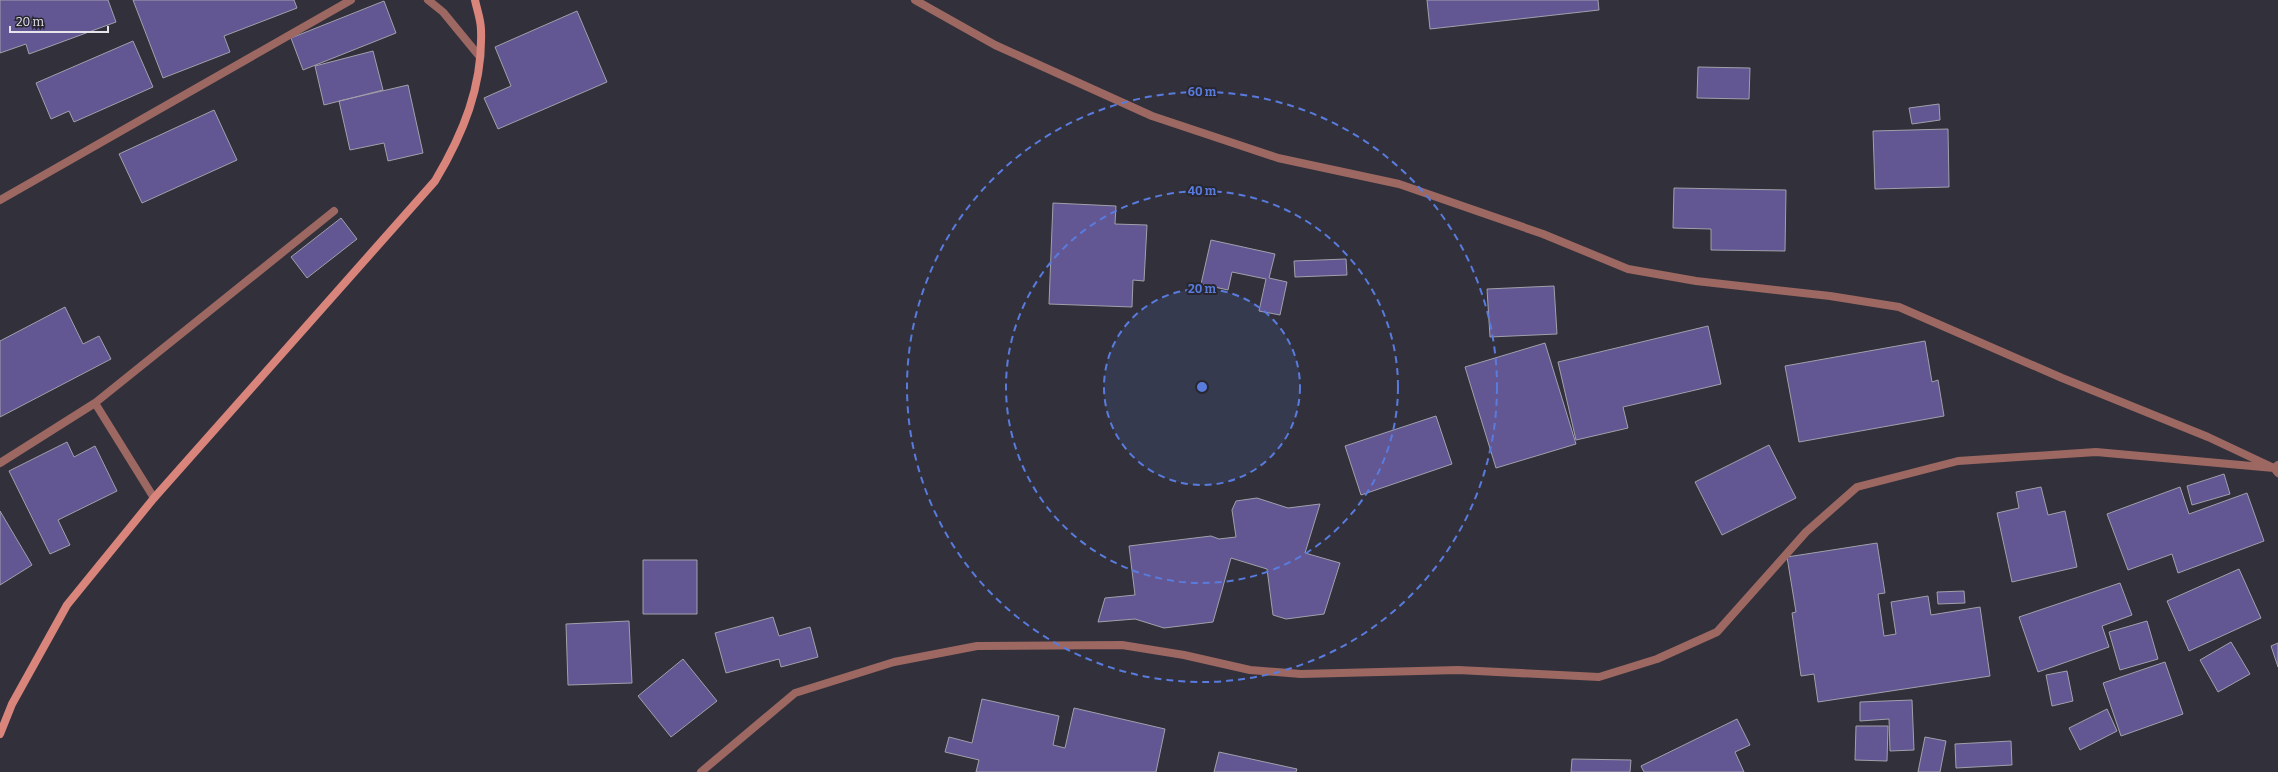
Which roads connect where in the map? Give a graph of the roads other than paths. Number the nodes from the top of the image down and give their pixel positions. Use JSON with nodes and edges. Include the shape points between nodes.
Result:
{"nodes":[{"id":1,"x":351,"y":0,"type":"edge"},
{"id":2,"x":428,"y":0,"type":"edge"},
{"id":3,"x":475,"y":0,"type":"edge"},
{"id":4,"x":916,"y":0,"type":"edge"},
{"id":5,"x":480,"y":57,"type":"junction"},
{"id":6,"x":0,"y":200,"type":"edge"},
{"id":7,"x":334,"y":211,"type":"dead end"},
{"id":8,"x":95,"y":403,"type":"junction"},
{"id":9,"x":0,"y":463,"type":"edge"},
{"id":10,"x":2277,"y":469,"type":"edge"},
{"id":11,"x":154,"y":498,"type":"junction"},
{"id":12,"x":0,"y":734,"type":"edge"},
{"id":13,"x":701,"y":772,"type":"edge"}],
"edges":[{"from":1,"to":6,"type":"street"},
{"from":2,"to":5,"type":"street","via":[[443,12]]},
{"from":3,"to":5,"type":"street","via":[[481,29]]},
{"from":4,"to":10,"type":"street","via":[[995,45],[1152,116],[1278,158],[1399,184],[1543,234],[1628,269],[1696,282],[1830,296],[1898,308],[2208,437]]},
{"from":5,"to":11,"type":"street","via":[[475,91],[466,120],[454,149],[436,181]]},
{"from":7,"to":8,"type":"street"},
{"from":8,"to":9,"type":"street"},
{"from":8,"to":11,"type":"street"},
{"from":10,"to":13,"type":"street","via":[[2096,452],[1958,461],[1857,487],[1806,532],[1717,632],[1657,659],[1599,677],[1458,670],[1301,674],[1250,670],[1184,655],[1122,645],[978,646],[894,662],[795,693]]},
{"from":11,"to":12,"type":"street","via":[[67,605],[12,704]]}]}
